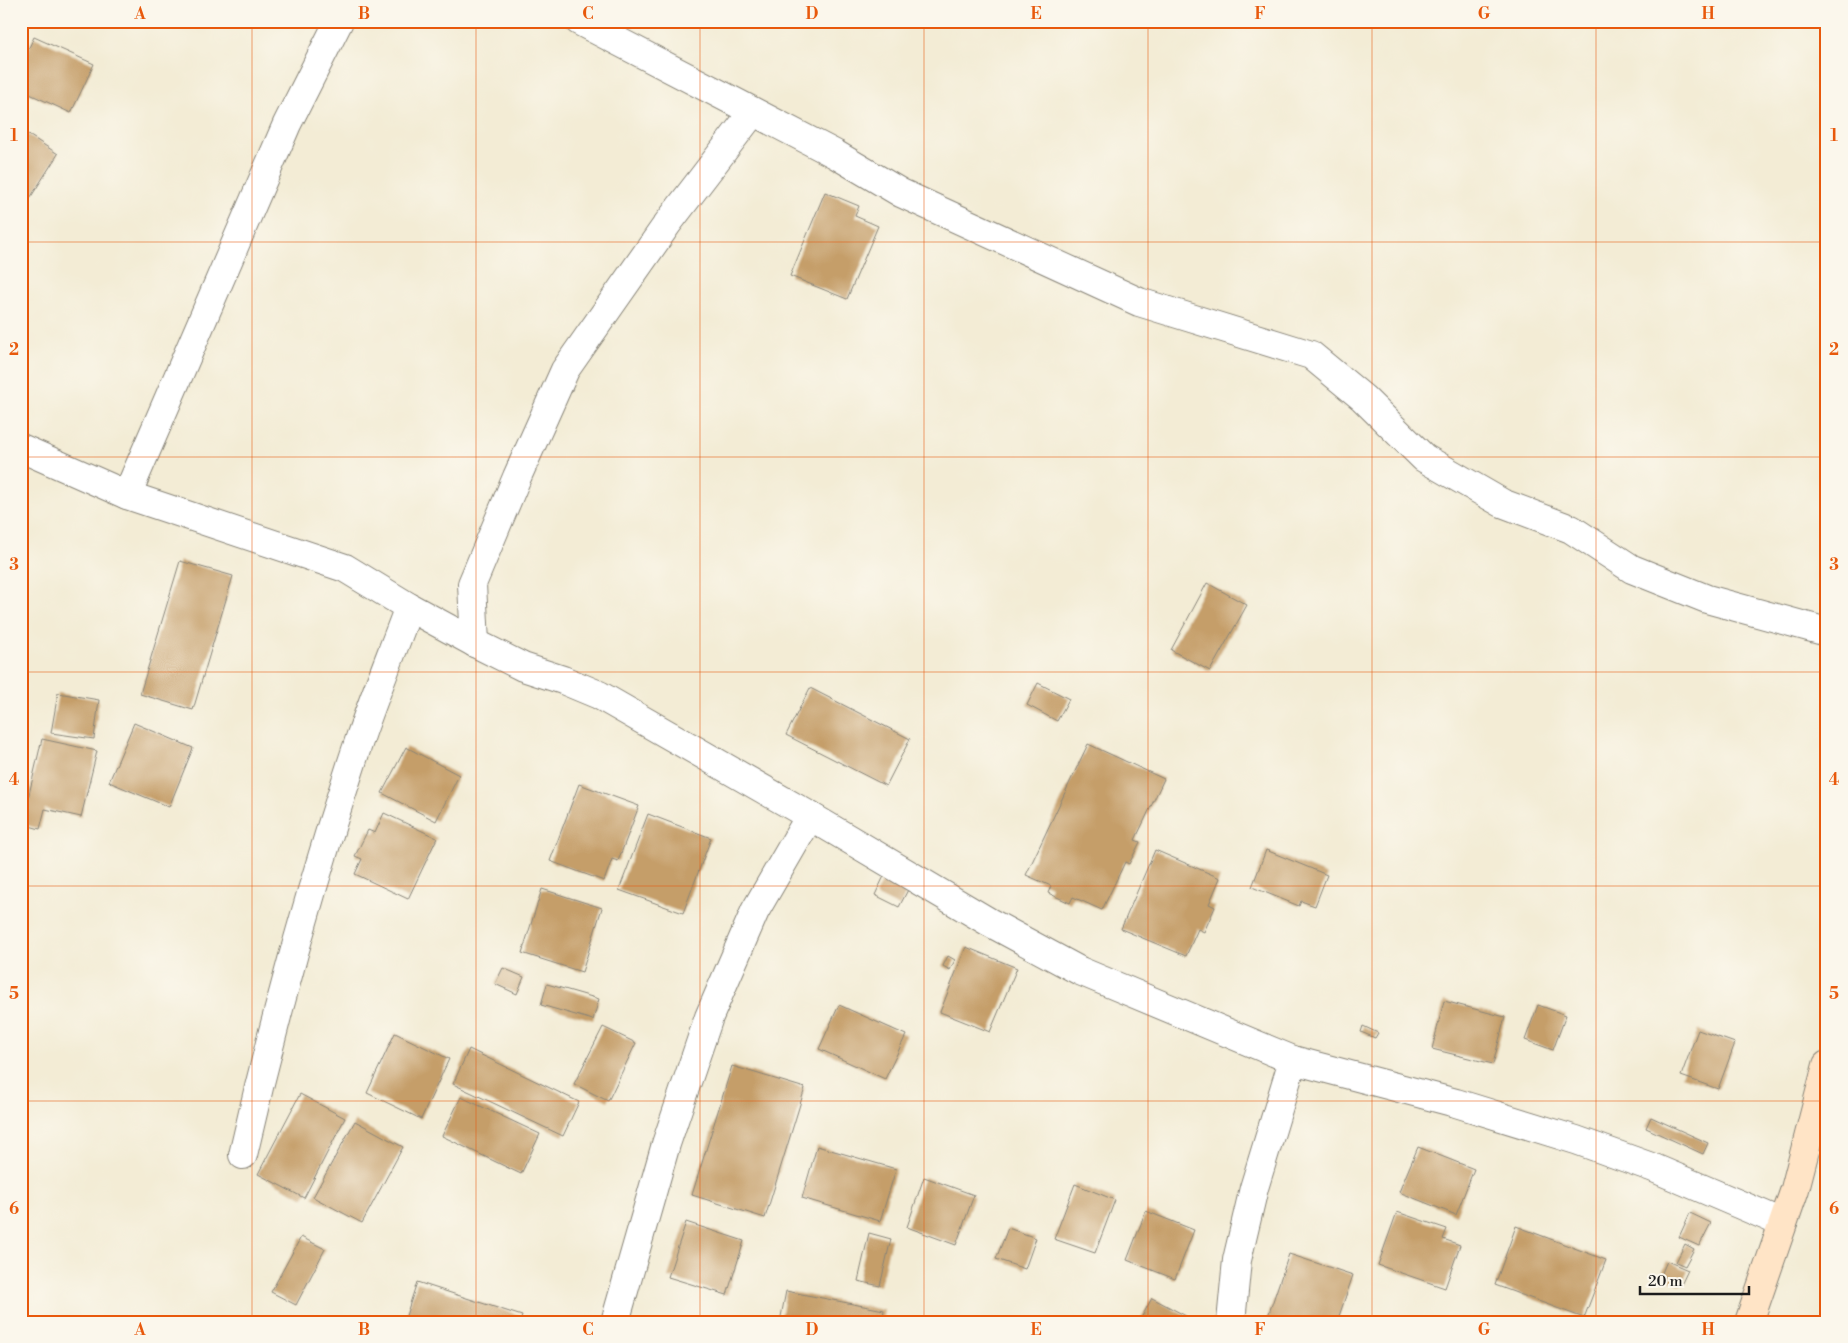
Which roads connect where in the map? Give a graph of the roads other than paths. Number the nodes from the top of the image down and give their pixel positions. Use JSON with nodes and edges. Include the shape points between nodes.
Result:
{"nodes":[{"id":1,"x":339,"y":21,"type":"edge"},
{"id":2,"x":579,"y":21,"type":"edge"},
{"id":3,"x":753,"y":112,"type":"junction"},
{"id":4,"x":21,"y":448,"type":"edge"},
{"id":5,"x":128,"y":495,"type":"junction"},
{"id":6,"x":409,"y":607,"type":"junction"},
{"id":7,"x":1827,"y":632,"type":"edge"},
{"id":8,"x":474,"y":643,"type":"junction"},
{"id":9,"x":810,"y":816,"type":"junction"},
{"id":10,"x":1293,"y":1060,"type":"junction"},
{"id":11,"x":1827,"y":1065,"type":"edge"},
{"id":12,"x":243,"y":1155,"type":"dead end"},
{"id":13,"x":1783,"y":1223,"type":"junction"},
{"id":14,"x":615,"y":1322,"type":"edge"},
{"id":15,"x":1231,"y":1322,"type":"edge"},
{"id":16,"x":1749,"y":1322,"type":"edge"}],
"edges":[{"from":1,"to":5,"type":"street","via":[[287,124]]},
{"from":2,"to":3,"type":"street"},
{"from":3,"to":7,"type":"street","via":[[835,154],[901,193],[1139,302],[1311,355],[1363,398],[1424,458],[1502,503],[1571,529],[1632,568],[1706,599]]},
{"from":3,"to":8,"type":"street","via":[[668,223],[566,370],[516,477],[472,584]]},
{"from":4,"to":5,"type":"street"},
{"from":5,"to":6,"type":"street","via":[[345,568]]},
{"from":6,"to":8,"type":"street"},
{"from":6,"to":12,"type":"street","via":[[360,738],[329,835],[267,1052]]},
{"from":8,"to":9,"type":"street","via":[[523,667],[599,695]]},
{"from":9,"to":10,"type":"street","via":[[989,922],[1080,971]]},
{"from":9,"to":14,"type":"street","via":[[755,911],[709,1017],[666,1144]]},
{"from":10,"to":13,"type":"street","via":[[1456,1103],[1576,1140],[1654,1168]]},
{"from":10,"to":15,"type":"street","via":[[1254,1188],[1238,1260]]},
{"from":11,"to":13,"type":"main road"},
{"from":13,"to":16,"type":"main road"}]}
